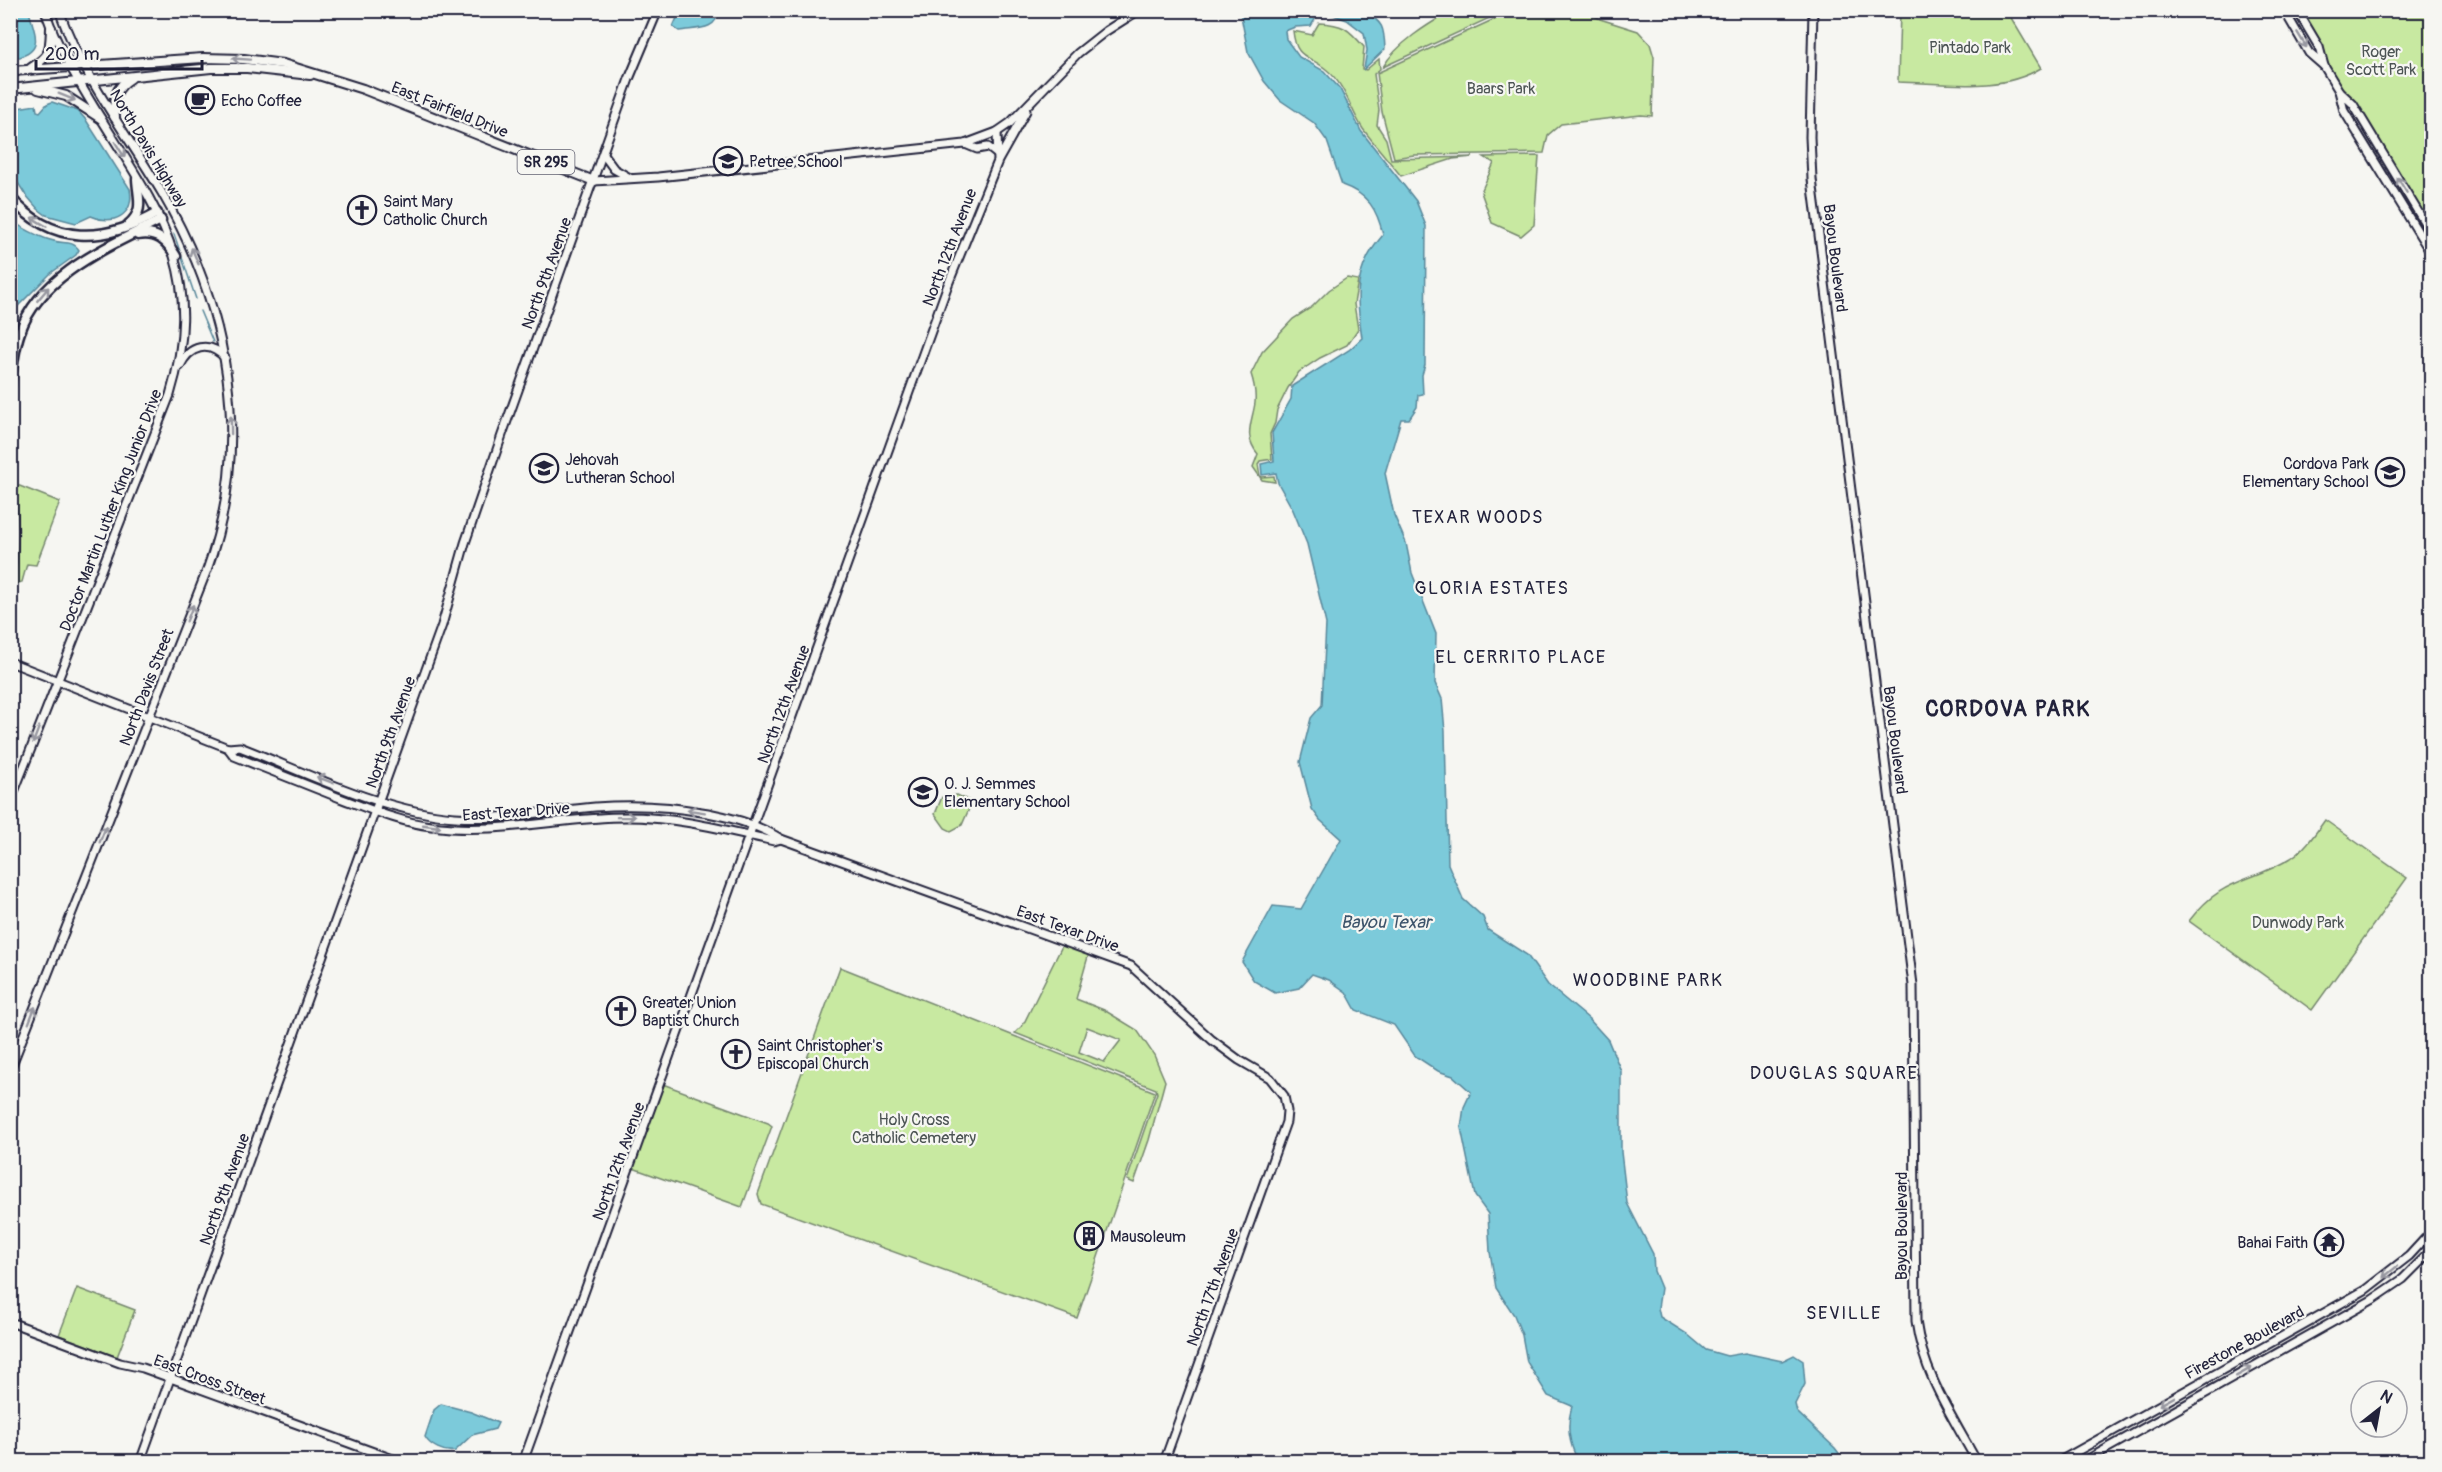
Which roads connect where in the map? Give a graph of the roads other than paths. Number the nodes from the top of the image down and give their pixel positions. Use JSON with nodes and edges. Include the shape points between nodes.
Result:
{"nodes":[{"id":1,"x":45,"y":10,"type":"edge"},
{"id":2,"x":59,"y":10,"type":"edge"},
{"id":3,"x":658,"y":10,"type":"edge"},
{"id":4,"x":1139,"y":10,"type":"edge"},
{"id":5,"x":1813,"y":10,"type":"edge"},
{"id":6,"x":2284,"y":10,"type":"edge"},
{"id":7,"x":2297,"y":10,"type":"edge"},
{"id":8,"x":51,"y":28,"type":"junction"},
{"id":9,"x":2324,"y":66,"type":"junction"},
{"id":10,"x":85,"y":67,"type":"junction"},
{"id":11,"x":71,"y":68,"type":"junction"},
{"id":12,"x":12,"y":70,"type":"edge"},
{"id":13,"x":28,"y":70,"type":"junction"},
{"id":14,"x":318,"y":75,"type":"junction"},
{"id":15,"x":132,"y":77,"type":"junction"},
{"id":16,"x":93,"y":80,"type":"junction"},
{"id":17,"x":79,"y":82,"type":"junction"},
{"id":18,"x":28,"y":88,"type":"junction"},
{"id":19,"x":10,"y":89,"type":"edge"},
{"id":20,"x":2339,"y":92,"type":"junction"},
{"id":21,"x":1028,"y":105,"type":"junction"},
{"id":22,"x":115,"y":117,"type":"junction"},
{"id":23,"x":100,"y":118,"type":"junction"},
{"id":24,"x":997,"y":132,"type":"junction"},
{"id":25,"x":965,"y":144,"type":"junction"},
{"id":26,"x":603,"y":154,"type":"junction"},
{"id":27,"x":998,"y":158,"type":"junction"},
{"id":28,"x":137,"y":179,"type":"junction"},
{"id":29,"x":632,"y":179,"type":"junction"},
{"id":30,"x":594,"y":181,"type":"junction"},
{"id":31,"x":10,"y":197,"type":"edge"},
{"id":32,"x":169,"y":206,"type":"junction"},
{"id":33,"x":174,"y":214,"type":"junction"},
{"id":34,"x":159,"y":217,"type":"junction"},
{"id":35,"x":115,"y":231,"type":"junction"},
{"id":36,"x":2432,"y":235,"type":"edge"},
{"id":37,"x":131,"y":236,"type":"junction"},
{"id":38,"x":2432,"y":255,"type":"edge"},
{"id":39,"x":176,"y":256,"type":"junction"},
{"id":40,"x":211,"y":301,"type":"joint"},
{"id":41,"x":226,"y":361,"type":"junction"},
{"id":42,"x":175,"y":378,"type":"junction"},
{"id":43,"x":10,"y":386,"type":"edge"},
{"id":44,"x":10,"y":662,"type":"edge"},
{"id":45,"x":57,"y":681,"type":"junction"},
{"id":46,"x":149,"y":717,"type":"junction"},
{"id":47,"x":228,"y":748,"type":"junction"},
{"id":48,"x":379,"y":801,"type":"junction"},
{"id":49,"x":10,"y":802,"type":"edge"},
{"id":50,"x":375,"y":812,"type":"junction"},
{"id":51,"x":753,"y":825,"type":"junction"},
{"id":52,"x":749,"y":836,"type":"junction"},
{"id":53,"x":781,"y":839,"type":"junction"},
{"id":54,"x":10,"y":1070,"type":"edge"},
{"id":55,"x":1287,"y":1122,"type":"joint"},
{"id":56,"x":2432,"y":1231,"type":"edge"},
{"id":57,"x":2432,"y":1250,"type":"edge"},
{"id":58,"x":10,"y":1322,"type":"edge"},
{"id":59,"x":169,"y":1379,"type":"junction"},
{"id":60,"x":140,"y":1461,"type":"edge"},
{"id":61,"x":401,"y":1461,"type":"edge"},
{"id":62,"x":523,"y":1461,"type":"edge"},
{"id":63,"x":1164,"y":1461,"type":"edge"},
{"id":64,"x":1977,"y":1461,"type":"edge"},
{"id":65,"x":2058,"y":1461,"type":"edge"},
{"id":66,"x":2083,"y":1461,"type":"edge"}],
"edges":[{"from":1,"to":8,"type":"main road","name":"North Davis Highway"},
{"from":2,"to":10,"type":"main road","name":"North Davis Highway"},
{"from":3,"to":26,"type":"main road","name":"North 9th Avenue"},
{"from":4,"to":21,"type":"main road","via":[[1078,53]]},
{"from":5,"to":64,"type":"main road","name":"Bayou Boulevard","via":[[1812,179],[1914,993],[1916,1321],[1930,1378]]},
{"from":6,"to":9,"type":"main road","one_way":true,"via":[[2309,53]]},
{"from":7,"to":9,"type":"main road","via":[[2319,47]]},
{"from":8,"to":11,"type":"main road","name":"North Davis Highway"},
{"from":8,"to":13,"type":"main road","via":[[48,55]]},
{"from":9,"to":20,"type":"main road"},
{"from":10,"to":11,"type":"main road","name":"East Fairfield Drive","number":"SR 295"},
{"from":14,"to":10,"type":"main road","name":"East Fairfield Drive","number":"SR 295","one_way":true,"via":[[283,64],[229,58]]},
{"from":10,"to":16,"type":"main road","name":"North Davis Highway"},
{"from":11,"to":13,"type":"main road","name":"East Fairfield Drive","number":"SR 295"},
{"from":11,"to":17,"type":"main road","name":"North Davis Highway"},
{"from":12,"to":13,"type":"main road","name":"East Fairfield Drive","number":"SR 295"},
{"from":14,"to":15,"type":"main road","name":"East Fairfield Drive","number":"SR 295","via":[[211,68]]},
{"from":14,"to":30,"type":"main road","name":"East Fairfield Drive","number":"SR 295","via":[[363,89]]},
{"from":15,"to":16,"type":"main road","name":"East Fairfield Drive","number":"SR 295"},
{"from":15,"to":22,"type":"main road","via":[[116,91]]},
{"from":16,"to":17,"type":"main road","name":"East Fairfield Drive","number":"SR 295"},
{"from":16,"to":22,"type":"main road","name":"North Davis Highway"},
{"from":17,"to":18,"type":"main road","name":"East Fairfield Drive","number":"SR 295"},
{"from":17,"to":23,"type":"main road","name":"North Davis Highway"},
{"from":18,"to":19,"type":"main road","name":"East Fairfield Drive","number":"SR 295"},
{"from":18,"to":23,"type":"main road","one_way":true,"via":[[66,96]]},
{"from":36,"to":20,"type":"main road","one_way":true,"via":[[2353,104]]},
{"from":20,"to":38,"type":"main road","via":[[2344,111]]},
{"from":21,"to":24,"type":"main road"},
{"from":21,"to":27,"type":"main road"},
{"from":22,"to":32,"type":"main road","name":"North Davis Highway"},
{"from":23,"to":28,"type":"main road","name":"North Davis Highway","one_way":true},
{"from":24,"to":25,"type":"main road","name":"East Fairfield Drive"},
{"from":24,"to":27,"type":"main road","name":"North 12th Avenue"},
{"from":25,"to":27,"type":"main road","via":[[988,147]]},
{"from":25,"to":29,"type":"main road","name":"East Fairfield Drive"},
{"from":26,"to":29,"type":"main road","via":[[616,172]]},
{"from":26,"to":30,"type":"main road","name":"North 9th Avenue"},
{"from":27,"to":51,"type":"main road","name":"North 12th Avenue","via":[[947,287]]},
{"from":28,"to":34,"type":"main road","name":"North Davis Highway"},
{"from":28,"to":35,"type":"highway","via":[[139,213]]},
{"from":29,"to":30,"type":"main road","name":"East Fairfield Drive"},
{"from":30,"to":48,"type":"main road","name":"North 9th Avenue","via":[[492,464],[441,628]]},
{"from":35,"to":31,"type":"highway","one_way":true,"via":[[85,236],[52,229],[35,221]]},
{"from":32,"to":33,"type":"main road","name":"North Davis Highway"},
{"from":32,"to":34,"type":"main road"},
{"from":33,"to":34,"type":"main road"},
{"from":40,"to":33,"type":"main road","name":"North Davis Highway","one_way":true},
{"from":34,"to":35,"type":"highway"},
{"from":34,"to":37,"type":"highway"},
{"from":34,"to":39,"type":"main road","name":"Doctor Martin Luther King Junior Drive"},
{"from":37,"to":39,"type":"highway","via":[[156,236]]},
{"from":43,"to":37,"type":"highway","one_way":true,"via":[[20,332],[42,294],[69,270]]},
{"from":39,"to":42,"type":"main road","name":"Doctor Martin Luther King Junior Drive","via":[[184,315]]},
{"from":40,"to":41,"type":"main road","name":"North Davis Street"},
{"from":41,"to":42,"type":"main road","via":[[214,349],[198,348],[188,353]]},
{"from":46,"to":41,"type":"main road","name":"North Davis Street","one_way":true,"via":[[207,570],[222,520],[232,435]]},
{"from":42,"to":45,"type":"main road","name":"Doctor Martin Luther King Junior Drive"},
{"from":44,"to":45,"type":"main road","name":"East Texar Drive"},
{"from":45,"to":46,"type":"main road","name":"East Texar Drive"},
{"from":45,"to":49,"type":"main road","name":"Doctor Martin Luther King Junior Drive","one_way":true},
{"from":46,"to":47,"type":"main road","name":"East Texar Drive"},
{"from":54,"to":46,"type":"main road","name":"North Davis Street","one_way":true},
{"from":48,"to":47,"type":"main road","name":"East Texar Drive","one_way":true,"via":[[240,747]]},
{"from":47,"to":50,"type":"main road","name":"East Texar Drive","via":[[234,756]]},
{"from":48,"to":50,"type":"main road","name":"North 9th Avenue"},
{"from":51,"to":48,"type":"main road","name":"East Texar Drive","one_way":true,"via":[[696,811],[644,806],[486,818],[440,815]]},
{"from":50,"to":52,"type":"main road","name":"East Texar Drive","one_way":true,"via":[[416,824],[454,829],[648,817]]},
{"from":50,"to":59,"type":"main road","name":"North 9th Avenue"},
{"from":51,"to":52,"type":"main road","name":"North 12th Avenue"},
{"from":51,"to":53,"type":"main road","name":"East Texar Drive"},
{"from":52,"to":53,"type":"main road","name":"East Texar Drive","via":[[774,842]]},
{"from":52,"to":62,"type":"main road","name":"North 12th Avenue"},
{"from":53,"to":55,"type":"main road","name":"East Texar Drive","via":[[1131,966],[1218,1046],[1270,1078],[1284,1096]]},
{"from":55,"to":63,"type":"main road","name":"North 17th Avenue"},
{"from":56,"to":65,"type":"main road","name":"Firestone Boulevard","one_way":true,"via":[[2402,1262],[2365,1290]]},
{"from":66,"to":57,"type":"main road","name":"Firestone Boulevard","one_way":true,"via":[[2372,1300],[2403,1279]]},
{"from":58,"to":59,"type":"main road","name":"East Cross Street"},
{"from":59,"to":60,"type":"main road","name":"North 9th Avenue"},
{"from":59,"to":61,"type":"main road","name":"East Cross Street"}]}
